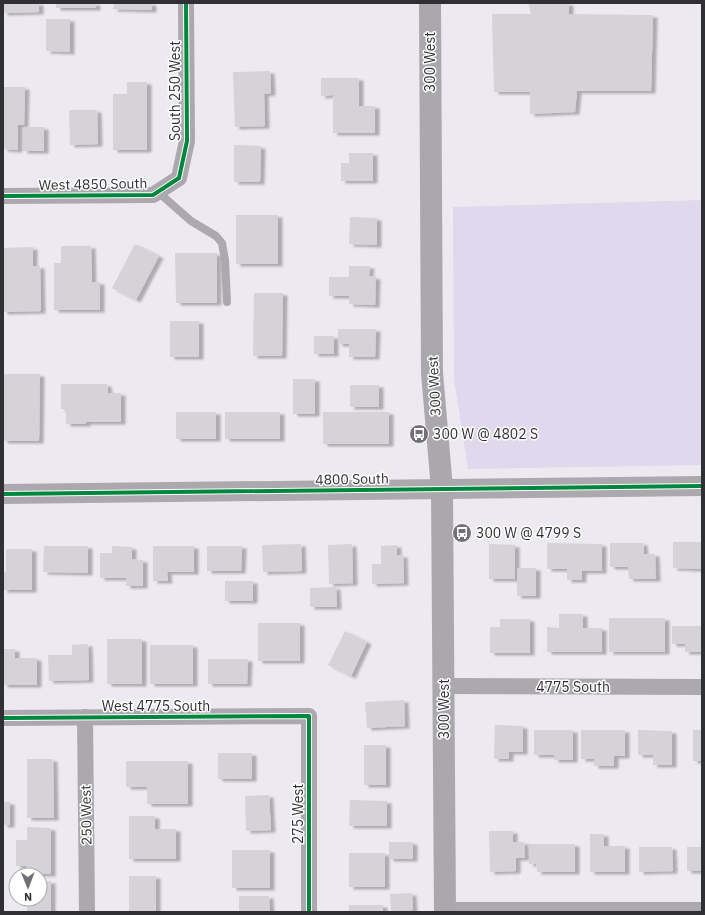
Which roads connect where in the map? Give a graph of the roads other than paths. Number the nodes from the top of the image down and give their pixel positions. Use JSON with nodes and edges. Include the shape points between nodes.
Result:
{"nodes":[{"id":1,"x":186,"y":3,"type":"edge"},
{"id":2,"x":430,"y":3,"type":"edge"},
{"id":3,"x":179,"y":178,"type":"joint"},
{"id":4,"x":158,"y":192,"type":"junction"},
{"id":5,"x":3,"y":196,"type":"edge"},
{"id":6,"x":228,"y":302,"type":"dead end"},
{"id":7,"x":702,"y":486,"type":"edge"},
{"id":8,"x":442,"y":489,"type":"junction"},
{"id":9,"x":3,"y":494,"type":"edge"},
{"id":10,"x":443,"y":686,"type":"junction"},
{"id":11,"x":702,"y":687,"type":"edge"},
{"id":12,"x":309,"y":716,"type":"joint"},
{"id":13,"x":85,"y":717,"type":"junction"},
{"id":14,"x":3,"y":718,"type":"edge"},
{"id":15,"x":702,"y":910,"type":"edge"},
{"id":16,"x":445,"y":911,"type":"edge"},
{"id":17,"x":87,"y":912,"type":"edge"},
{"id":18,"x":309,"y":912,"type":"edge"}],
"edges":[{"from":1,"to":3,"type":"street","name":"South 250 West","via":[[187,141]]},
{"from":2,"to":8,"type":"main road","name":"300 West","via":[[432,373]]},
{"from":3,"to":4,"type":"street","name":"West 4850 South"},
{"from":4,"to":5,"type":"street","name":"West 4850 South","via":[[153,195]]},
{"from":4,"to":6,"type":"lane","via":[[191,221],[216,236],[222,243]]},
{"from":7,"to":8,"type":"street","name":"4800 South"},
{"from":8,"to":9,"type":"street","name":"4800 South"},
{"from":8,"to":10,"type":"main road","name":"300 West"},
{"from":10,"to":11,"type":"street","name":"4775 South"},
{"from":10,"to":16,"type":"main road","name":"300 West"},
{"from":12,"to":13,"type":"street","name":"West 4775 South"},
{"from":12,"to":18,"type":"street","name":"275 West"},
{"from":13,"to":14,"type":"street","name":"West 4775 South"},
{"from":13,"to":17,"type":"street","name":"250 West"},
{"from":15,"to":16,"type":"street"}]}
